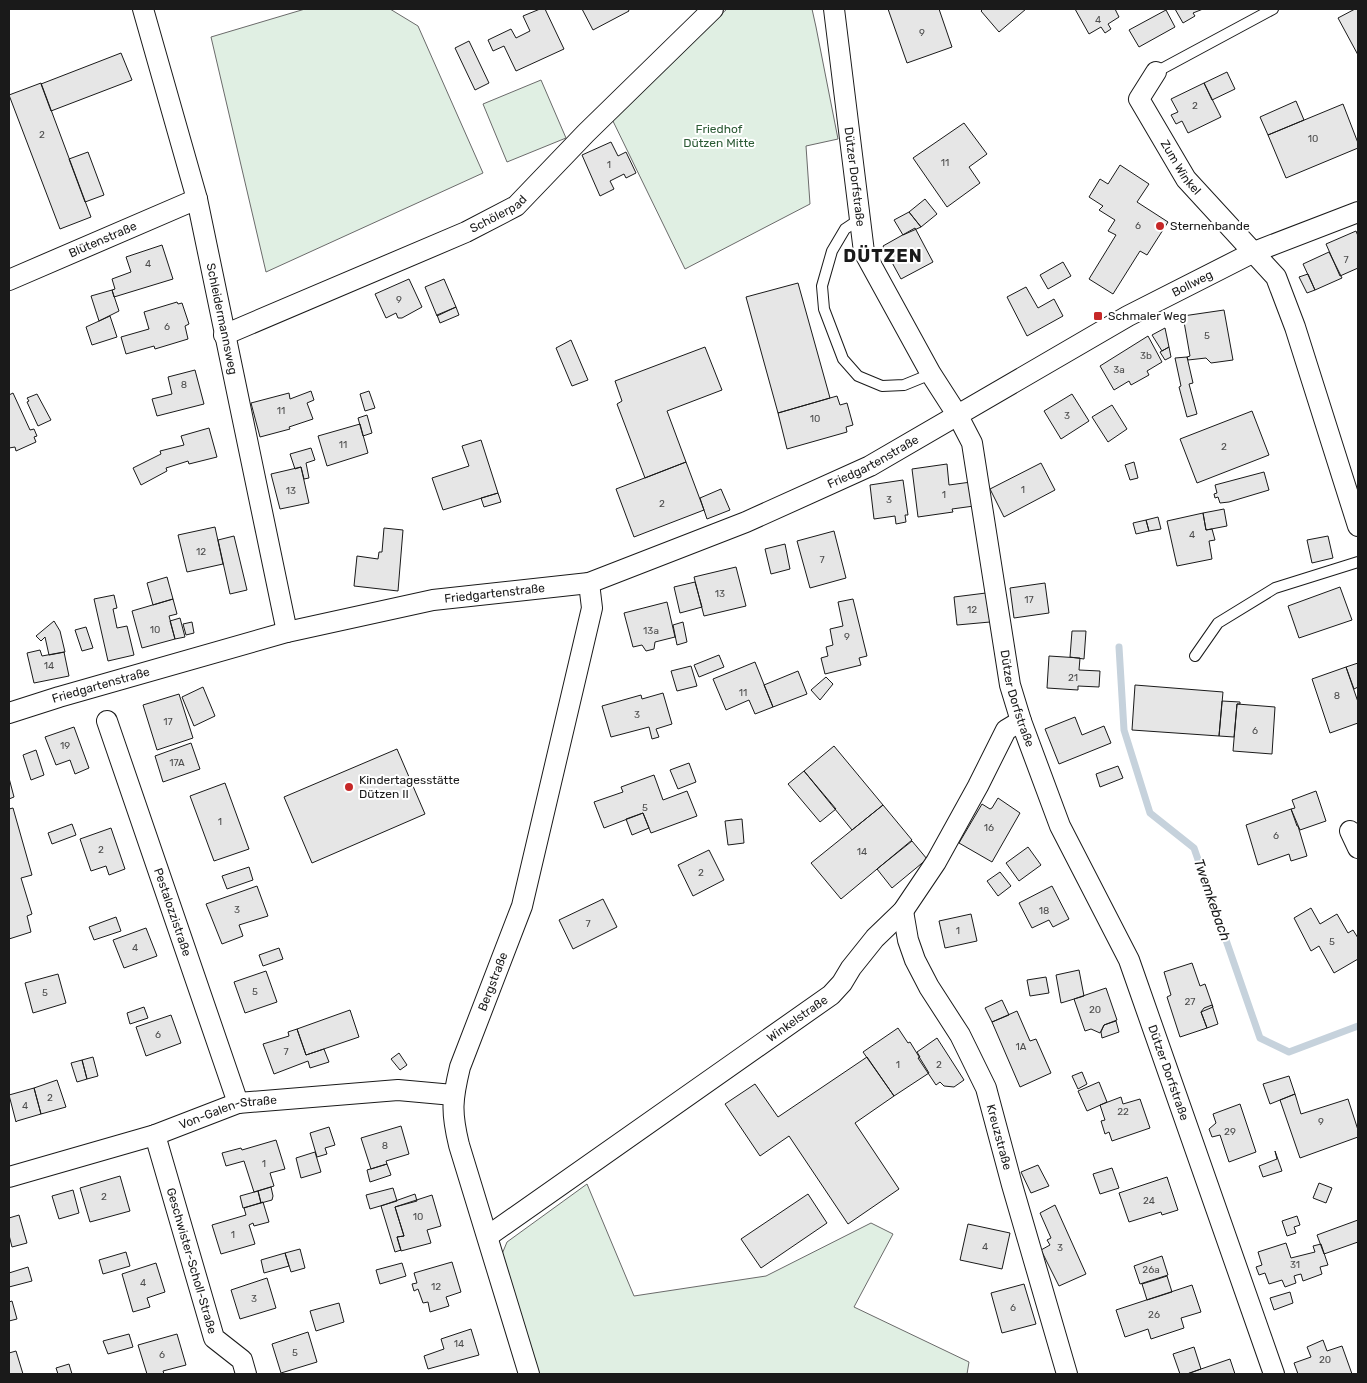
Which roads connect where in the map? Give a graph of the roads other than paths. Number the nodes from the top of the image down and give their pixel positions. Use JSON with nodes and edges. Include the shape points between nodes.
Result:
{"nodes":[{"id":1,"x":145,"y":9,"type":"edge"},
{"id":2,"x":714,"y":9,"type":"edge"},
{"id":3,"x":834,"y":9,"type":"edge"},
{"id":4,"x":1273,"y":9,"type":"edge"},
{"id":5,"x":1156,"y":72,"type":"joint"},
{"id":6,"x":197,"y":199,"type":"junction"},
{"id":7,"x":1358,"y":212,"type":"edge"},
{"id":8,"x":860,"y":219,"type":"junction"},
{"id":9,"x":1254,"y":252,"type":"junction"},
{"id":10,"x":9,"y":280,"type":"edge"},
{"id":11,"x":224,"y":334,"type":"junction"},
{"id":12,"x":931,"y":374,"type":"junction"},
{"id":13,"x":958,"y":416,"type":"junction"},
{"id":14,"x":1358,"y":526,"type":"edge"},
{"id":15,"x":1358,"y":562,"type":"edge"},
{"id":16,"x":589,"y":583,"type":"junction"},
{"id":17,"x":287,"y":632,"type":"junction"},
{"id":18,"x":1195,"y":656,"type":"dead end"},
{"id":19,"x":9,"y":713,"type":"edge"},
{"id":20,"x":107,"y":721,"type":"dead end"},
{"id":21,"x":1021,"y":721,"type":"junction"},
{"id":22,"x":903,"y":911,"type":"junction"},
{"id":23,"x":453,"y":1095,"type":"junction"},
{"id":24,"x":238,"y":1103,"type":"junction"},
{"id":25,"x":155,"y":1135,"type":"junction"},
{"id":26,"x":9,"y":1177,"type":"edge"},
{"id":27,"x":488,"y":1236,"type":"junction"},
{"id":28,"x":246,"y":1374,"type":"edge"},
{"id":29,"x":529,"y":1374,"type":"edge"},
{"id":30,"x":1067,"y":1374,"type":"edge"},
{"id":31,"x":1274,"y":1374,"type":"edge"}],
"edges":[{"from":1,"to":6,"type":"street","name":"Schleidermannsweg"},
{"from":2,"to":11,"type":"street","name":"Schölerpad","via":[[516,206],[466,232]]},
{"from":3,"to":8,"type":"street","name":"Dützer Dorfstraße"},
{"from":4,"to":5,"type":"lane"},
{"from":5,"to":9,"type":"street","name":"Zum Winkel","via":[[1140,99],[1186,179]]},
{"from":6,"to":10,"type":"street","name":"Blütenstraße"},
{"from":6,"to":11,"type":"street","name":"Schleidermannsweg"},
{"from":7,"to":9,"type":"street","name":"Bollweg"},
{"from":8,"to":12,"type":"street","name":"Dützer Dorfstraße","via":[[864,252]]},
{"from":8,"to":12,"type":"lane","via":[[845,229],[832,251],[822,286],[824,309],[843,359],[858,376],[882,386],[904,386]]},
{"from":9,"to":13,"type":"street","name":"Bollweg","via":[[1128,316]]},
{"from":9,"to":14,"type":"street","via":[[1276,276]]},
{"from":11,"to":17,"type":"street","name":"Schleidermannsweg"},
{"from":12,"to":13,"type":"street","name":"Dützer Dorfstraße"},
{"from":13,"to":16,"type":"street","name":"Friedgartenstraße","via":[[870,466],[746,522]]},
{"from":13,"to":21,"type":"street","name":"Dützer Dorfstraße","via":[[972,443],[1010,685]]},
{"from":15,"to":18,"type":"lane","via":[[1274,588],[1218,623]]},
{"from":16,"to":17,"type":"street","name":"Friedgartenstraße","via":[[433,600]]},
{"from":16,"to":23,"type":"street","name":"Bergstraße","via":[[592,608],[522,906],[460,1067]]},
{"from":17,"to":19,"type":"street","name":"Friedgartenstraße"},
{"from":20,"to":24,"type":"street","name":"Pestalozzistraße"},
{"from":21,"to":22,"type":"street","name":"Winkelstraße","via":[[1006,730],[936,862]]},
{"from":21,"to":31,"type":"street","name":"Dützer Dorfstraße","via":[[1060,826],[1129,960]]},
{"from":22,"to":27,"type":"street","name":"Winkelstraße","via":[[875,938],[831,995]]},
{"from":22,"to":30,"type":"street","name":"Kreuzstraße","via":[[915,960],[929,988],[960,1034],[986,1088]]},
{"from":23,"to":24,"type":"street","name":"Von-Galen-Straße","via":[[398,1090]]},
{"from":23,"to":27,"type":"street","name":"Bergstraße","via":[[453,1120],[459,1145]]},
{"from":24,"to":25,"type":"street","name":"Von-Galen-Straße"},
{"from":25,"to":26,"type":"street","name":"Von-Galen-Straße"},
{"from":25,"to":28,"type":"street","name":"Geschwister-Scholl-Straße","via":[[214,1338],[242,1360]]},
{"from":27,"to":29,"type":"street","name":"Bergstraße"}]}
